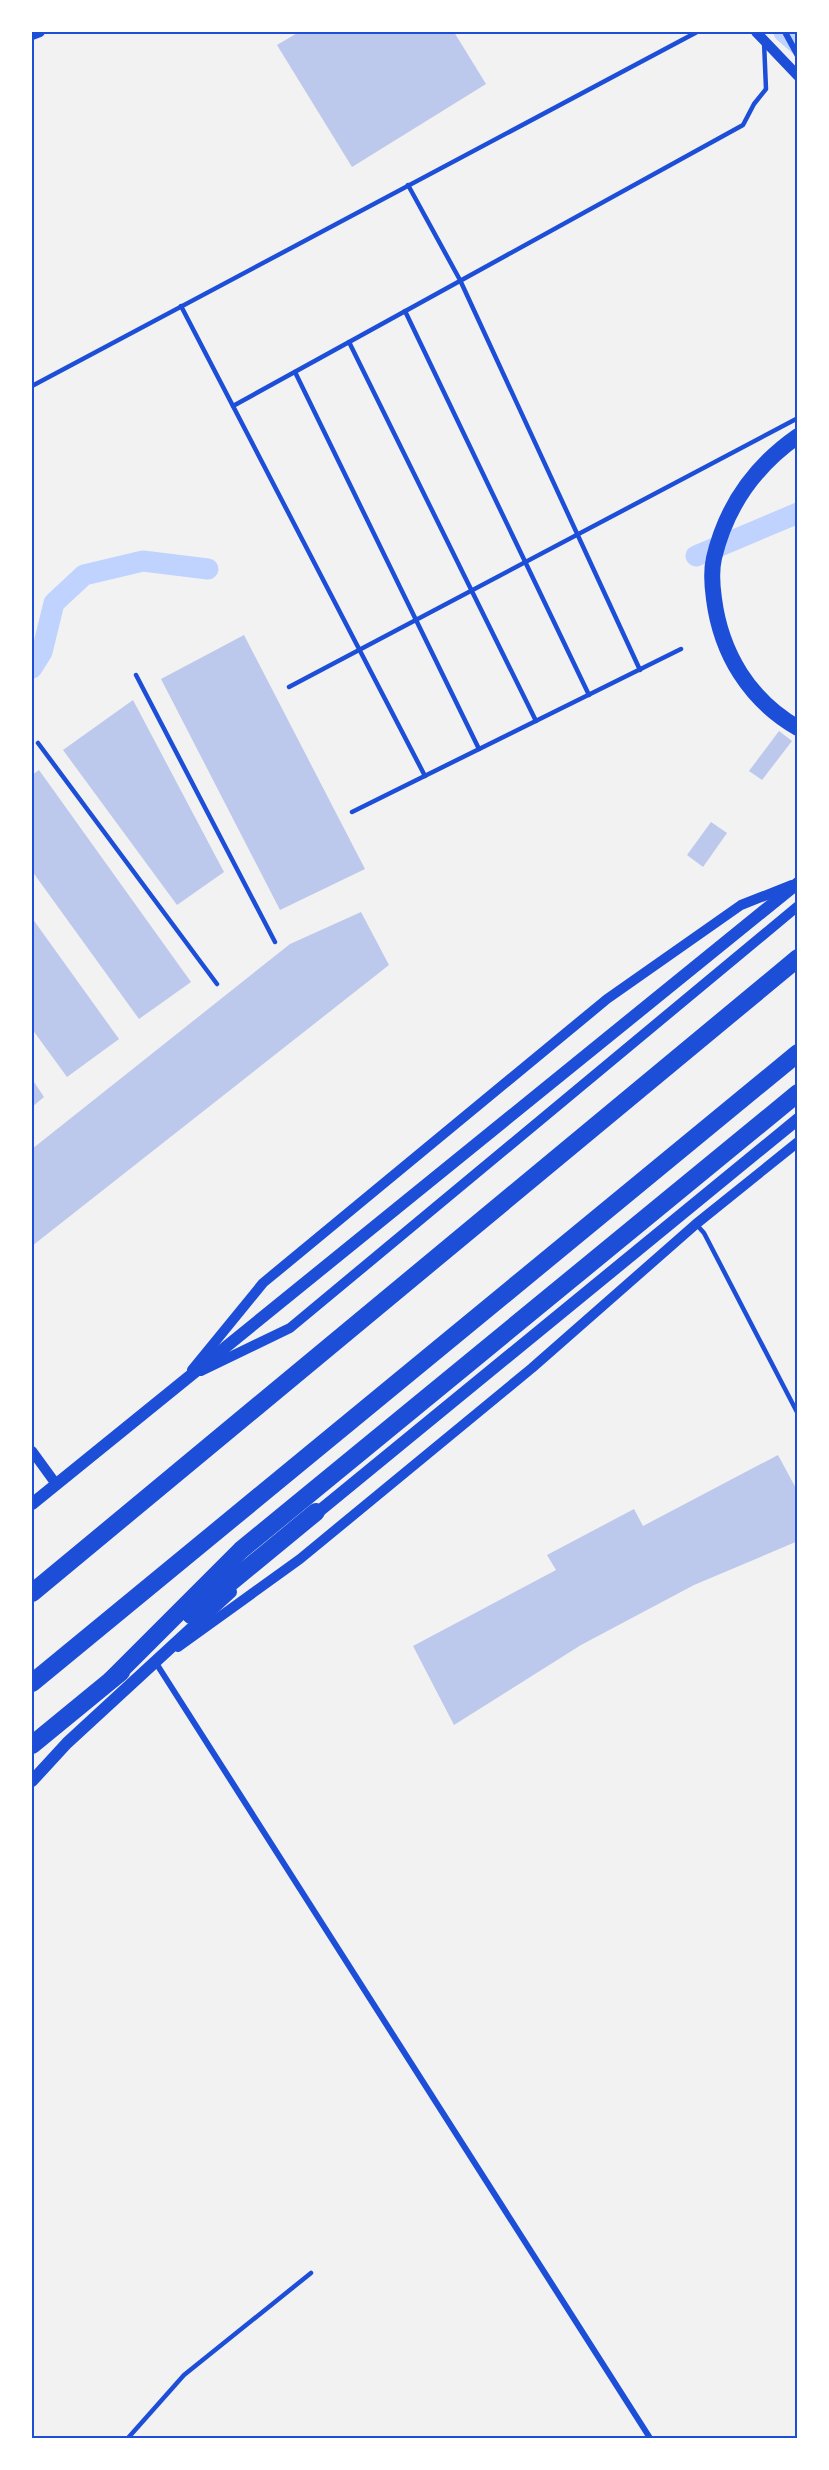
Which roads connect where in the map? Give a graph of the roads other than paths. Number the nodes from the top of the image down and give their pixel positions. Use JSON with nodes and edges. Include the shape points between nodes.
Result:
{"nodes":[{"id":1,"x":40,"y":32,"type":"edge"},
{"id":2,"x":697,"y":32,"type":"edge"},
{"id":3,"x":785,"y":32,"type":"edge"},
{"id":4,"x":32,"y":35,"type":"edge"},
{"id":5,"x":760,"y":35,"type":"edge"},
{"id":6,"x":796,"y":53,"type":"edge"},
{"id":7,"x":798,"y":76,"type":"edge"},
{"id":8,"x":408,"y":185,"type":"junction"},
{"id":9,"x":460,"y":280,"type":"junction"},
{"id":10,"x":181,"y":306,"type":"junction"},
{"id":11,"x":405,"y":311,"type":"junction"},
{"id":12,"x":349,"y":342,"type":"junction"},
{"id":13,"x":295,"y":372,"type":"junction"},
{"id":14,"x":32,"y":386,"type":"edge"},
{"id":15,"x":233,"y":406,"type":"junction"},
{"id":16,"x":798,"y":418,"type":"edge"},
{"id":17,"x":798,"y":436,"type":"edge"},
{"id":18,"x":578,"y":534,"type":"junction"},
{"id":19,"x":525,"y":562,"type":"junction"},
{"id":20,"x":472,"y":590,"type":"junction"},
{"id":21,"x":416,"y":620,"type":"junction"},
{"id":22,"x":681,"y":649,"type":"dead end"},
{"id":23,"x":359,"y":650,"type":"junction"},
{"id":24,"x":640,"y":670,"type":"junction"},
{"id":25,"x":136,"y":675,"type":"dead end"},
{"id":26,"x":289,"y":687,"type":"dead end"},
{"id":27,"x":589,"y":694,"type":"junction"},
{"id":28,"x":536,"y":721,"type":"junction"},
{"id":29,"x":798,"y":728,"type":"edge"},
{"id":30,"x":38,"y":743,"type":"dead end"},
{"id":31,"x":478,"y":749,"type":"junction"},
{"id":32,"x":425,"y":776,"type":"junction"},
{"id":33,"x":351,"y":812,"type":"dead end"},
{"id":34,"x":798,"y":883,"type":"edge"},
{"id":35,"x":798,"y":906,"type":"edge"},
{"id":36,"x":275,"y":942,"type":"dead end"},
{"id":37,"x":798,"y":958,"type":"edge"},
{"id":38,"x":216,"y":984,"type":"dead end"},
{"id":39,"x":798,"y":1053,"type":"edge"},
{"id":40,"x":798,"y":1093,"type":"edge"},
{"id":41,"x":798,"y":1119,"type":"edge"},
{"id":42,"x":798,"y":1142,"type":"edge"},
{"id":43,"x":696,"y":1224,"type":"junction"},
{"id":44,"x":184,"y":1379,"type":"junction"},
{"id":45,"x":798,"y":1414,"type":"edge"},
{"id":46,"x":32,"y":1451,"type":"edge"},
{"id":47,"x":56,"y":1484,"type":"junction"},
{"id":48,"x":32,"y":1504,"type":"edge"},
{"id":49,"x":316,"y":1512,"type":"junction"},
{"id":50,"x":32,"y":1593,"type":"edge"},
{"id":51,"x":156,"y":1662,"type":"junction"},
{"id":52,"x":111,"y":1680,"type":"junction"},
{"id":53,"x":32,"y":1683,"type":"edge"},
{"id":54,"x":32,"y":1745,"type":"edge"},
{"id":55,"x":32,"y":1781,"type":"edge"},
{"id":56,"x":311,"y":2273,"type":"dead end"},
{"id":57,"x":128,"y":2439,"type":"edge"},
{"id":58,"x":650,"y":2439,"type":"edge"}],
"edges":[{"from":1,"to":4,"type":"street"},
{"from":2,"to":8,"type":"lane"},
{"from":3,"to":6,"type":"street"},
{"from":5,"to":7,"type":"street"},
{"from":5,"to":9,"type":"lane","via":[[766,89],[743,125]]},
{"from":8,"to":9,"type":"lane"},
{"from":8,"to":10,"type":"lane"},
{"from":9,"to":11,"type":"lane"},
{"from":9,"to":18,"type":"lane"},
{"from":10,"to":14,"type":"lane"},
{"from":10,"to":15,"type":"lane"},
{"from":11,"to":12,"type":"lane"},
{"from":11,"to":19,"type":"lane"},
{"from":12,"to":13,"type":"lane"},
{"from":12,"to":20,"type":"lane"},
{"from":13,"to":15,"type":"lane"},
{"from":13,"to":21,"type":"lane"},
{"from":15,"to":23,"type":"lane"},
{"from":16,"to":18,"type":"lane"},
{"from":17,"to":29,"type":"highway","via":[[759,468],[735,502],[722,532],[712,574],[718,622],[734,665],[753,691]]},
{"from":18,"to":19,"type":"lane"},
{"from":18,"to":24,"type":"lane"},
{"from":19,"to":20,"type":"lane"},
{"from":19,"to":27,"type":"lane"},
{"from":20,"to":21,"type":"lane"},
{"from":20,"to":28,"type":"lane"},
{"from":21,"to":23,"type":"lane"},
{"from":21,"to":31,"type":"lane"},
{"from":22,"to":24,"type":"lane"},
{"from":23,"to":26,"type":"lane"},
{"from":23,"to":32,"type":"lane"},
{"from":24,"to":27,"type":"lane"},
{"from":25,"to":36,"type":"lane"},
{"from":27,"to":28,"type":"lane"},
{"from":28,"to":31,"type":"lane"},
{"from":30,"to":38,"type":"lane"},
{"from":31,"to":32,"type":"lane"},
{"from":32,"to":33,"type":"lane"},
{"from":34,"to":44,"type":"main road"},
{"from":34,"to":44,"type":"street","via":[[741,905],[607,999],[263,1283]]},
{"from":35,"to":44,"type":"street","via":[[290,1328]]},
{"from":37,"to":50,"type":"highway"},
{"from":39,"to":53,"type":"highway"},
{"from":40,"to":52,"type":"highway","via":[[241,1550]]},
{"from":41,"to":49,"type":"main road"},
{"from":42,"to":43,"type":"street"},
{"from":43,"to":45,"type":"lane"},
{"from":43,"to":51,"type":"street","via":[[532,1368],[300,1560]]},
{"from":44,"to":47,"type":"main road"},
{"from":46,"to":47,"type":"street"},
{"from":47,"to":48,"type":"main road"},
{"from":49,"to":51,"type":"main road"},
{"from":49,"to":52,"type":"highway"},
{"from":51,"to":55,"type":"main road","via":[[67,1743]]},
{"from":51,"to":58,"type":"street"},
{"from":52,"to":54,"type":"highway"},
{"from":56,"to":57,"type":"lane","via":[[184,2375]]}]}
